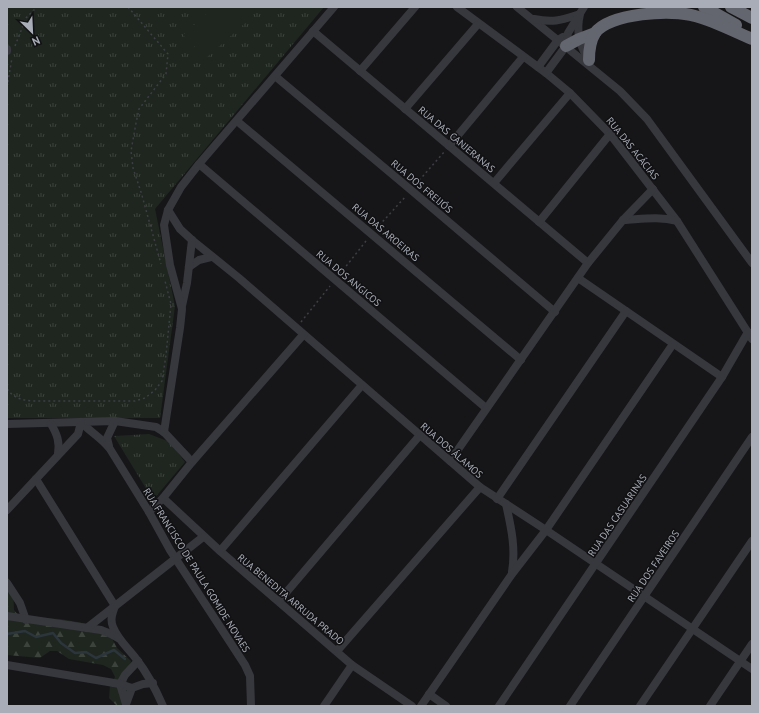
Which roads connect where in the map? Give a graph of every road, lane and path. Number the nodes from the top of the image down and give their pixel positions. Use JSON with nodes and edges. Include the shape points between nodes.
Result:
{"nodes":[{"id":1,"x":37,"y":7,"type":"edge"},
{"id":2,"x":128,"y":7,"type":"edge"},
{"id":3,"x":415,"y":7,"type":"edge"},
{"id":4,"x":457,"y":7,"type":"edge"},
{"id":5,"x":518,"y":7,"type":"edge"},
{"id":6,"x":704,"y":7,"type":"edge"},
{"id":7,"x":731,"y":7,"type":"edge"},
{"id":8,"x":332,"y":9,"type":"edge"},
{"id":9,"x":582,"y":10,"type":"edge"},
{"id":10,"x":752,"y":18,"type":"edge"},
{"id":11,"x":533,"y":19,"type":"junction"},
{"id":12,"x":478,"y":24,"type":"junction"},
{"id":13,"x":313,"y":31,"type":"junction"},
{"id":14,"x":595,"y":33,"type":"junction"},
{"id":15,"x":752,"y":34,"type":"edge"},
{"id":16,"x":573,"y":36,"type":"junction"},
{"id":17,"x":752,"y":39,"type":"edge"},
{"id":18,"x":562,"y":43,"type":"junction"},
{"id":19,"x":10,"y":52,"type":"edge"},
{"id":20,"x":523,"y":57,"type":"junction"},
{"id":21,"x":589,"y":60,"type":"junction"},
{"id":22,"x":538,"y":68,"type":"junction"},
{"id":23,"x":597,"y":70,"type":"junction"},
{"id":24,"x":360,"y":71,"type":"junction"},
{"id":25,"x":546,"y":73,"type":"junction"},
{"id":26,"x":275,"y":76,"type":"junction"},
{"id":27,"x":7,"y":87,"type":"edge"},
{"id":28,"x":570,"y":93,"type":"junction"},
{"id":29,"x":405,"y":109,"type":"junction"},
{"id":30,"x":237,"y":121,"type":"junction"},
{"id":31,"x":610,"y":134,"type":"junction"},
{"id":32,"x":449,"y":146,"type":"junction"},
{"id":33,"x":199,"y":164,"type":"junction"},
{"id":34,"x":494,"y":183,"type":"junction"},
{"id":35,"x":653,"y":189,"type":"junction"},
{"id":36,"x":168,"y":210,"type":"junction"},
{"id":37,"x":623,"y":220,"type":"junction"},
{"id":38,"x":677,"y":221,"type":"junction"},
{"id":39,"x":539,"y":222,"type":"junction"},
{"id":40,"x":192,"y":240,"type":"junction"},
{"id":41,"x":211,"y":256,"type":"junction"},
{"id":42,"x":588,"y":263,"type":"junction"},
{"id":43,"x":161,"y":264,"type":"dead end"},
{"id":44,"x":752,"y":264,"type":"edge"},
{"id":45,"x":189,"y":267,"type":"junction"},
{"id":46,"x":164,"y":277,"type":"dead end"},
{"id":47,"x":578,"y":278,"type":"junction"},
{"id":48,"x":182,"y":309,"type":"junction"},
{"id":49,"x":626,"y":311,"type":"junction"},
{"id":50,"x":555,"y":312,"type":"junction"},
{"id":51,"x":303,"y":335,"type":"junction"},
{"id":52,"x":750,"y":336,"type":"edge"},
{"id":53,"x":674,"y":344,"type":"junction"},
{"id":54,"x":521,"y":360,"type":"junction"},
{"id":55,"x":722,"y":377,"type":"junction"},
{"id":56,"x":362,"y":385,"type":"junction"},
{"id":57,"x":7,"y":389,"type":"edge"},
{"id":58,"x":486,"y":408,"type":"junction"},
{"id":59,"x":81,"y":422,"type":"junction"},
{"id":60,"x":115,"y":422,"type":"junction"},
{"id":61,"x":7,"y":424,"type":"edge"},
{"id":62,"x":51,"y":424,"type":"junction"},
{"id":63,"x":164,"y":432,"type":"junction"},
{"id":64,"x":420,"y":435,"type":"junction"},
{"id":65,"x":752,"y":437,"type":"edge"},
{"id":66,"x":110,"y":449,"type":"junction"},
{"id":67,"x":58,"y":454,"type":"junction"},
{"id":68,"x":450,"y":461,"type":"junction"},
{"id":69,"x":192,"y":462,"type":"junction"},
{"id":70,"x":36,"y":479,"type":"junction"},
{"id":71,"x":480,"y":487,"type":"junction"},
{"id":72,"x":163,"y":498,"type":"junction"},
{"id":73,"x":497,"y":499,"type":"junction"},
{"id":74,"x":506,"y":504,"type":"junction"},
{"id":75,"x":7,"y":510,"type":"edge"},
{"id":76,"x":149,"y":512,"type":"junction"},
{"id":77,"x":546,"y":530,"type":"junction"},
{"id":78,"x":203,"y":537,"type":"junction"},
{"id":79,"x":752,"y":541,"type":"edge"},
{"id":80,"x":220,"y":551,"type":"junction"},
{"id":81,"x":176,"y":558,"type":"junction"},
{"id":82,"x":596,"y":564,"type":"junction"},
{"id":83,"x":512,"y":574,"type":"junction"},
{"id":84,"x":7,"y":583,"type":"edge"},
{"id":85,"x":644,"y":596,"type":"junction"},
{"id":86,"x":279,"y":601,"type":"junction"},
{"id":87,"x":115,"y":606,"type":"junction"},
{"id":88,"x":7,"y":616,"type":"edge"},
{"id":89,"x":26,"y":620,"type":"junction"},
{"id":90,"x":87,"y":628,"type":"junction"},
{"id":91,"x":692,"y":630,"type":"junction"},
{"id":92,"x":119,"y":639,"type":"junction"},
{"id":93,"x":752,"y":644,"type":"edge"},
{"id":94,"x":337,"y":651,"type":"junction"},
{"id":95,"x":138,"y":661,"type":"junction"},
{"id":96,"x":740,"y":661,"type":"junction"},
{"id":97,"x":7,"y":665,"type":"edge"},
{"id":98,"x":352,"y":665,"type":"junction"},
{"id":99,"x":752,"y":669,"type":"edge"},
{"id":100,"x":153,"y":683,"type":"junction"},
{"id":101,"x":120,"y":684,"type":"junction"},
{"id":102,"x":132,"y":688,"type":"junction"},
{"id":103,"x":429,"y":694,"type":"junction"},
{"id":104,"x":126,"y":705,"type":"edge"},
{"id":105,"x":163,"y":706,"type":"edge"},
{"id":106,"x":252,"y":706,"type":"edge"},
{"id":107,"x":324,"y":706,"type":"edge"},
{"id":108,"x":412,"y":706,"type":"edge"},
{"id":109,"x":421,"y":706,"type":"edge"},
{"id":110,"x":446,"y":706,"type":"edge"},
{"id":111,"x":499,"y":706,"type":"edge"},
{"id":112,"x":570,"y":706,"type":"edge"},
{"id":113,"x":640,"y":706,"type":"edge"},
{"id":114,"x":710,"y":706,"type":"edge"}],
"edges":[{"from":1,"to":19,"type":"path","via":[[26,18]]},
{"from":2,"to":43,"type":"path","via":[[168,54],[166,74],[139,109],[131,151],[133,168]]},
{"from":3,"to":24,"type":"street"},
{"from":4,"to":12,"type":"street","name":"RUA DAS ACÁCIAS"},
{"from":5,"to":11,"type":"street"},
{"from":6,"to":15,"type":"highway"},
{"from":7,"to":10,"type":"highway"},
{"from":8,"to":13,"type":"street"},
{"from":9,"to":11,"type":"street","via":[[562,20],[549,22]]},
{"from":9,"to":16,"type":"street"},
{"from":9,"to":16,"type":"street"},
{"from":11,"to":18,"type":"street"},
{"from":12,"to":20,"type":"street","name":"RUA DAS ACÁCIAS"},
{"from":12,"to":29,"type":"street"},
{"from":13,"to":24,"type":"street","name":"RUA DAS CANJERANAS"},
{"from":13,"to":26,"type":"street"},
{"from":14,"to":16,"type":"highway"},
{"from":14,"to":17,"type":"highway","via":[[609,23],[627,17],[680,12]]},
{"from":14,"to":21,"type":"highway"},
{"from":16,"to":18,"type":"highway"},
{"from":16,"to":21,"type":"street"},
{"from":18,"to":22,"type":"street"},
{"from":18,"to":23,"type":"street"},
{"from":18,"to":25,"type":"street"},
{"from":19,"to":27,"type":"path"},
{"from":20,"to":22,"type":"street","name":"RUA DAS ACÁCIAS"},
{"from":20,"to":32,"type":"street"},
{"from":21,"to":23,"type":"street"},
{"from":22,"to":25,"type":"street","name":"RUA DAS ACÁCIAS"},
{"from":23,"to":44,"type":"street","via":[[647,119]]},
{"from":24,"to":29,"type":"street","name":"RUA DAS CANJERANAS"},
{"from":25,"to":28,"type":"street","name":"RUA DAS ACÁCIAS"},
{"from":26,"to":30,"type":"street"},
{"from":26,"to":50,"type":"street","name":"RUA DOS FREIJÓS"},
{"from":28,"to":31,"type":"street","name":"RUA DAS ACÁCIAS"},
{"from":28,"to":34,"type":"street"},
{"from":29,"to":32,"type":"street","name":"RUA DAS CANJERANAS"},
{"from":30,"to":33,"type":"street"},
{"from":30,"to":54,"type":"street","name":"RUA DAS AROEIRAS"},
{"from":31,"to":35,"type":"street","name":"RUA DAS ACÁCIAS"},
{"from":31,"to":39,"type":"street"},
{"from":32,"to":34,"type":"street","name":"RUA DAS CANJERANAS"},
{"from":33,"to":36,"type":"street","via":[[181,187]]},
{"from":33,"to":58,"type":"street","name":"RUA DOS ANGICOS"},
{"from":34,"to":39,"type":"street","name":"RUA DAS CANJERANAS"},
{"from":35,"to":37,"type":"street"},
{"from":35,"to":38,"type":"street","name":"RUA DAS ACÁCIAS"},
{"from":36,"to":40,"type":"street","name":"RUA DOS ÁLAMOS","via":[[180,229]]},
{"from":36,"to":48,"type":"street","via":[[164,225],[166,243]]},
{"from":37,"to":38,"type":"street","via":[[667,218]]},
{"from":37,"to":42,"type":"street"},
{"from":38,"to":52,"type":"street","name":"RUA DAS ACÁCIAS"},
{"from":39,"to":42,"type":"street","name":"RUA DAS CANJERANAS"},
{"from":40,"to":41,"type":"street","name":"RUA DOS ÁLAMOS"},
{"from":40,"to":45,"type":"street"},
{"from":41,"to":45,"type":"street"},
{"from":41,"to":51,"type":"street","name":"RUA DOS ÁLAMOS"},
{"from":42,"to":47,"type":"street"},
{"from":45,"to":48,"type":"street"},
{"from":46,"to":57,"type":"path","via":[[171,304],[162,381],[145,398],[135,401],[32,401],[21,400]]},
{"from":47,"to":49,"type":"street"},
{"from":47,"to":50,"type":"street"},
{"from":48,"to":63,"type":"street"},
{"from":49,"to":53,"type":"street"},
{"from":49,"to":73,"type":"street"},
{"from":50,"to":54,"type":"street"},
{"from":51,"to":56,"type":"street","name":"RUA DOS ÁLAMOS"},
{"from":51,"to":69,"type":"street"},
{"from":52,"to":55,"type":"street","name":"RUA DAS CASUARINAS"},
{"from":53,"to":55,"type":"street"},
{"from":53,"to":77,"type":"street"},
{"from":54,"to":58,"type":"street"},
{"from":55,"to":82,"type":"street","name":"RUA DAS CASUARINAS"},
{"from":56,"to":64,"type":"street","name":"RUA DOS ÁLAMOS"},
{"from":56,"to":80,"type":"street"},
{"from":58,"to":68,"type":"street"},
{"from":59,"to":60,"type":"street"},
{"from":59,"to":62,"type":"street"},
{"from":59,"to":66,"type":"street","name":"RUA FRANCISCO DE PAULA GOMIDE NOVAES"},
{"from":59,"to":67,"type":"street","via":[[78,434]]},
{"from":60,"to":63,"type":"street","via":[[156,427]]},
{"from":60,"to":66,"type":"street","via":[[107,438]]},
{"from":61,"to":62,"type":"street"},
{"from":62,"to":67,"type":"street","via":[[58,437]]},
{"from":63,"to":69,"type":"street"},
{"from":64,"to":68,"type":"street","name":"RUA DOS ÁLAMOS"},
{"from":64,"to":86,"type":"street"},
{"from":65,"to":85,"type":"street","name":"RUA DOS FAVEIROS"},
{"from":66,"to":76,"type":"street","name":"RUA FRANCISCO DE PAULA GOMIDE NOVAES"},
{"from":67,"to":70,"type":"street"},
{"from":68,"to":71,"type":"street","name":"RUA DOS ÁLAMOS"},
{"from":69,"to":72,"type":"street"},
{"from":70,"to":75,"type":"street"},
{"from":70,"to":87,"type":"street"},
{"from":71,"to":73,"type":"street","name":"RUA DOS ÁLAMOS"},
{"from":71,"to":94,"type":"street"},
{"from":72,"to":76,"type":"street"},
{"from":72,"to":78,"type":"street","name":"RUA BENEDITA ARRUDA PRADO"},
{"from":73,"to":74,"type":"street","name":"RUA DOS ÁLAMOS"},
{"from":74,"to":77,"type":"street","name":"RUA DOS ÁLAMOS"},
{"from":74,"to":83,"type":"street","via":[[514,545]]},
{"from":76,"to":81,"type":"street","name":"RUA FRANCISCO DE PAULA GOMIDE NOVAES"},
{"from":77,"to":82,"type":"street","name":"RUA DOS ÁLAMOS"},
{"from":77,"to":83,"type":"street"},
{"from":78,"to":80,"type":"street","name":"RUA BENEDITA ARRUDA PRADO"},
{"from":78,"to":81,"type":"street"},
{"from":79,"to":91,"type":"street"},
{"from":80,"to":86,"type":"street","name":"RUA BENEDITA ARRUDA PRADO"},
{"from":81,"to":87,"type":"street"},
{"from":81,"to":106,"type":"street","name":"RUA FRANCISCO DE PAULA GOMIDE NOVAES","via":[[245,665],[250,676]]},
{"from":82,"to":85,"type":"street","name":"RUA DOS ÁLAMOS"},
{"from":82,"to":111,"type":"street","name":"RUA DAS CASUARINAS"},
{"from":83,"to":103,"type":"street"},
{"from":84,"to":89,"type":"street","via":[[20,603]]},
{"from":85,"to":91,"type":"street","name":"RUA DOS ÁLAMOS"},
{"from":85,"to":112,"type":"street","name":"RUA DOS FAVEIROS"},
{"from":86,"to":94,"type":"street","name":"RUA BENEDITA ARRUDA PRADO"},
{"from":87,"to":90,"type":"street"},
{"from":87,"to":92,"type":"street","via":[[111,616],[112,626]]},
{"from":88,"to":89,"type":"street"},
{"from":89,"to":90,"type":"street"},
{"from":90,"to":92,"type":"street","via":[[112,634]]},
{"from":91,"to":96,"type":"street","name":"RUA DOS ÁLAMOS"},
{"from":91,"to":113,"type":"street"},
{"from":92,"to":95,"type":"street"},
{"from":93,"to":96,"type":"street"},
{"from":94,"to":98,"type":"street","name":"RUA BENEDITA ARRUDA PRADO"},
{"from":95,"to":100,"type":"street"},
{"from":95,"to":101,"type":"street"},
{"from":96,"to":99,"type":"street","name":"RUA DOS ÁLAMOS"},
{"from":96,"to":114,"type":"street"},
{"from":97,"to":101,"type":"street"},
{"from":98,"to":107,"type":"street"},
{"from":98,"to":108,"type":"street","name":"RUA BENEDITA ARRUDA PRADO"},
{"from":100,"to":102,"type":"street"},
{"from":100,"to":105,"type":"street"},
{"from":101,"to":102,"type":"street"},
{"from":101,"to":104,"type":"street"},
{"from":102,"to":104,"type":"street"},
{"from":103,"to":109,"type":"street"},
{"from":103,"to":110,"type":"street"}]}
